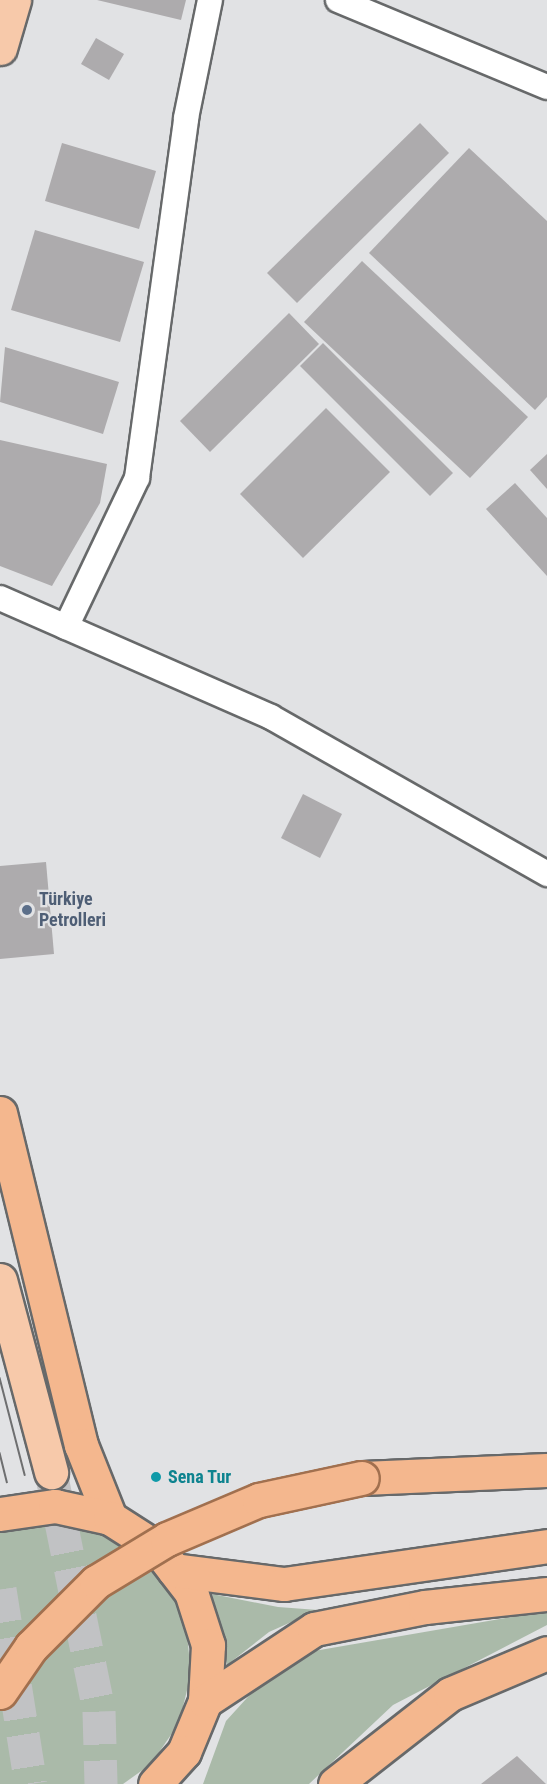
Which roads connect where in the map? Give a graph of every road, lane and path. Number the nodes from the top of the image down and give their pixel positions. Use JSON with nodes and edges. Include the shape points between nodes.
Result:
{"nodes":[{"id":1,"x":14,"y":0,"type":"edge"},
{"id":2,"x":210,"y":0,"type":"edge"},
{"id":3,"x":338,"y":0,"type":"edge"},
{"id":4,"x":0,"y":48,"type":"edge"},
{"id":5,"x":547,"y":87,"type":"edge"},
{"id":6,"x":0,"y":598,"type":"edge"},
{"id":7,"x":66,"y":627,"type":"junction"},
{"id":8,"x":547,"y":874,"type":"edge"},
{"id":9,"x":0,"y":1113,"type":"edge"},
{"id":10,"x":0,"y":1280,"type":"edge"},
{"id":11,"x":547,"y":1470,"type":"edge"},
{"id":12,"x":51,"y":1472,"type":"tunnel mouth"},
{"id":13,"x":0,"y":1514,"type":"edge"},
{"id":14,"x":110,"y":1518,"type":"junction"},
{"id":15,"x":547,"y":1546,"type":"edge"},
{"id":16,"x":174,"y":1570,"type":"junction"},
{"id":17,"x":547,"y":1594,"type":"edge"},
{"id":18,"x":547,"y":1653,"type":"edge"},
{"id":19,"x":0,"y":1692,"type":"edge"},
{"id":20,"x":205,"y":1701,"type":"junction"},
{"id":21,"x":168,"y":1777,"type":"edge"},
{"id":22,"x":335,"y":1784,"type":"edge"}],
"edges":[{"from":1,"to":4,"type":"main road"},
{"from":2,"to":7,"type":"street","via":[[186,118],[137,478]]},
{"from":3,"to":5,"type":"street"},
{"from":6,"to":7,"type":"street"},
{"from":7,"to":8,"type":"street","via":[[271,717]]},
{"from":9,"to":14,"type":"highway","via":[[81,1445]]},
{"from":10,"to":12,"type":"main road"},
{"from":11,"to":19,"type":"highway","bridge":true,"via":[[362,1478],[259,1500],[167,1539],[96,1582],[31,1647]]},
{"from":13,"to":14,"type":"highway","via":[[55,1506]]},
{"from":14,"to":16,"type":"highway","via":[[157,1548]]},
{"from":15,"to":16,"type":"highway","via":[[284,1584]]},
{"from":16,"to":20,"type":"highway","via":[[191,1592],[208,1645]]},
{"from":17,"to":20,"type":"highway","via":[[425,1607],[314,1629]]},
{"from":18,"to":22,"type":"highway","via":[[450,1694]]},
{"from":20,"to":21,"type":"highway"}]}
